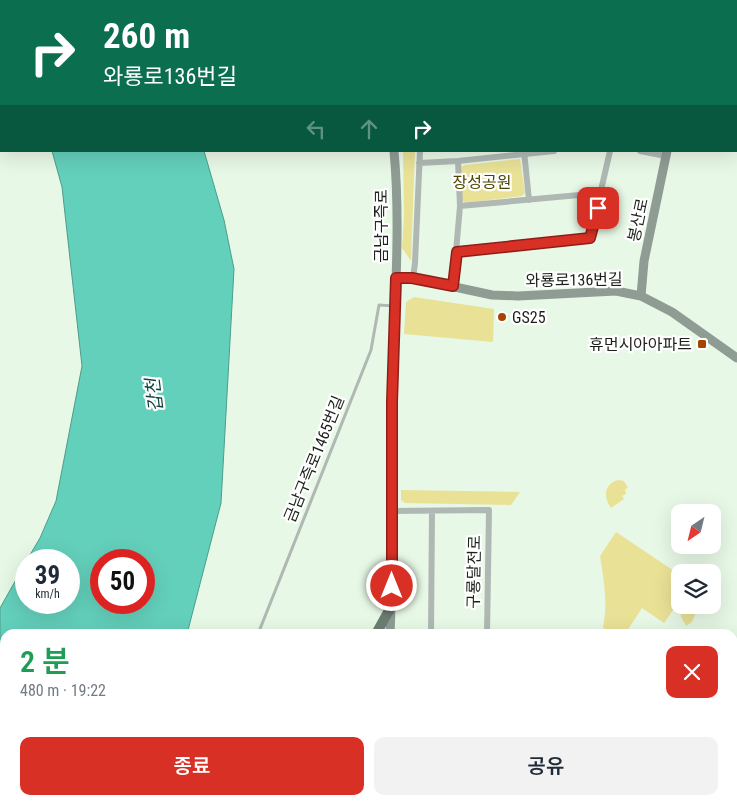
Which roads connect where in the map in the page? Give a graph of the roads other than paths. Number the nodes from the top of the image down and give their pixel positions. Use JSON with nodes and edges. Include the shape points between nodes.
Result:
{"nodes":[{"id":1,"x":394,"y":152,"type":"edge"},
{"id":2,"x":420,"y":152,"type":"edge"},
{"id":3,"x":539,"y":152,"type":"edge"},
{"id":4,"x":610,"y":152,"type":"edge"},
{"id":5,"x":649,"y":152,"type":"edge"},
{"id":6,"x":524,"y":153,"type":"edge"},
{"id":7,"x":667,"y":154,"type":"edge"},
{"id":8,"x":458,"y":161,"type":"junction"},
{"id":9,"x":419,"y":163,"type":"junction"},
{"id":10,"x":601,"y":193,"type":"junction"},
{"id":11,"x":529,"y":200,"type":"junction"},
{"id":12,"x":460,"y":206,"type":"junction"},
{"id":13,"x":457,"y":252,"type":"junction"},
{"id":14,"x":396,"y":278,"type":"junction"},
{"id":15,"x":412,"y":278,"type":"junction"},
{"id":16,"x":453,"y":286,"type":"junction"},
{"id":17,"x":641,"y":296,"type":"junction"},
{"id":18,"x":394,"y":306,"type":"junction"},
{"id":19,"x":737,"y":358,"type":"edge"},
{"id":20,"x":432,"y":510,"type":"junction"},
{"id":21,"x":391,"y":511,"type":"junction"},
{"id":22,"x":392,"y":604,"type":"junction"},
{"id":23,"x":260,"y":629,"type":"edge"},
{"id":24,"x":379,"y":629,"type":"edge"},
{"id":25,"x":390,"y":629,"type":"edge"},
{"id":26,"x":431,"y":629,"type":"edge"},
{"id":27,"x":487,"y":629,"type":"edge"}],
"edges":[{"from":1,"to":14,"type":"main road","name":"금남구즉로"},
{"from":2,"to":9,"type":"street"},
{"from":3,"to":6,"type":"street"},
{"from":4,"to":10,"type":"street"},
{"from":5,"to":7,"type":"street"},
{"from":6,"to":8,"type":"street"},
{"from":6,"to":11,"type":"street"},
{"from":7,"to":17,"type":"main road","name":"봉산로","via":[[644,261]]},
{"from":8,"to":9,"type":"street"},
{"from":8,"to":12,"type":"street"},
{"from":9,"to":15,"type":"street"},
{"from":10,"to":11,"type":"street"},
{"from":10,"to":13,"type":"street","via":[[590,238]]},
{"from":11,"to":12,"type":"street"},
{"from":12,"to":13,"type":"street"},
{"from":13,"to":16,"type":"street"},
{"from":14,"to":15,"type":"main road","name":"와룡로136번길"},
{"from":14,"to":18,"type":"main road","name":"금남구즉로"},
{"from":15,"to":16,"type":"main road","name":"와룡로136번길"},
{"from":16,"to":17,"type":"main road","name":"와룡로136번길","via":[[492,295],[616,291]]},
{"from":17,"to":19,"type":"main road","name":"와룡로136번길","via":[[672,312]]},
{"from":18,"to":21,"type":"main road","name":"금남구즉로"},
{"from":18,"to":23,"type":"lane","name":"금남구즉로1465번길","via":[[380,305],[371,350]]},
{"from":20,"to":21,"type":"street"},
{"from":20,"to":26,"type":"street"},
{"from":20,"to":27,"type":"street","name":"구룡달전로","via":[[489,510]]},
{"from":21,"to":22,"type":"main road","name":"금남구즉로"},
{"from":22,"to":24,"type":"highway"},
{"from":22,"to":25,"type":"main road","name":"금남구즉로"}]}
